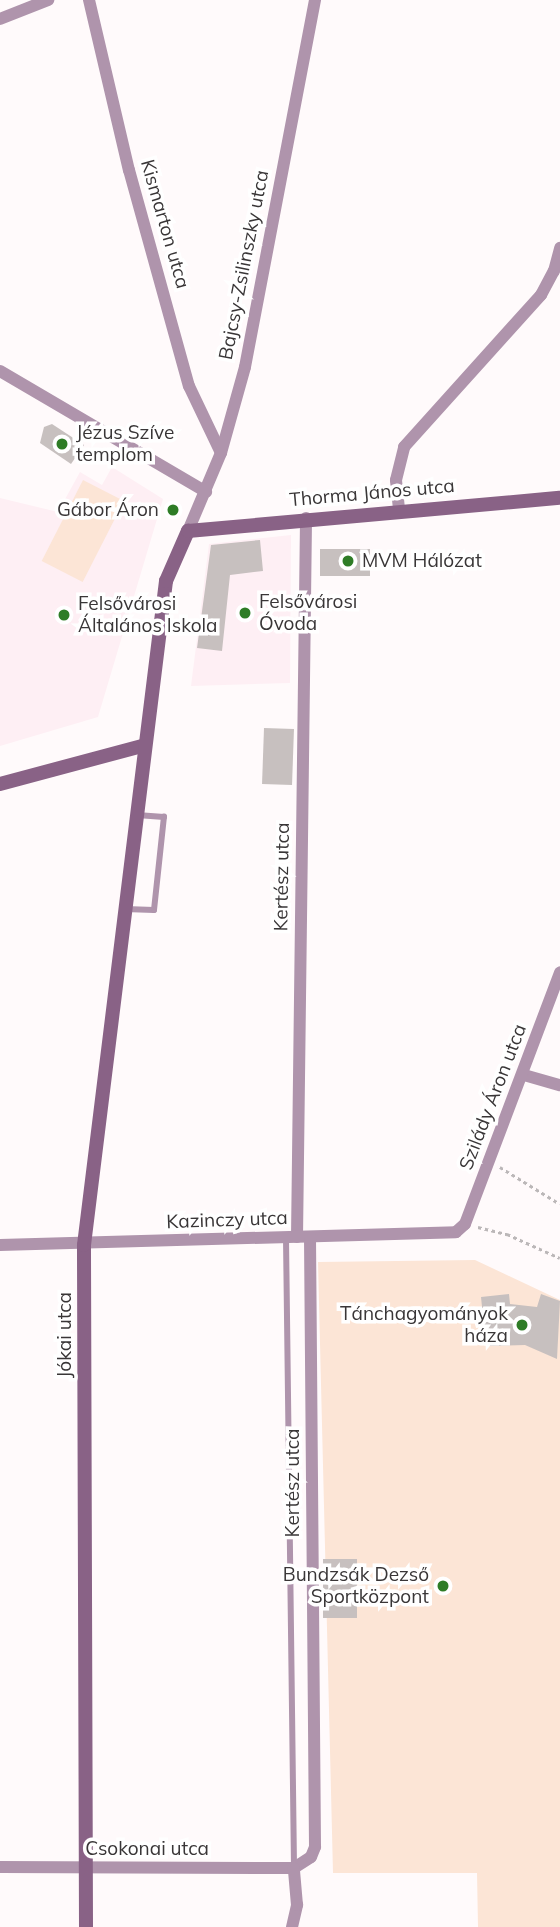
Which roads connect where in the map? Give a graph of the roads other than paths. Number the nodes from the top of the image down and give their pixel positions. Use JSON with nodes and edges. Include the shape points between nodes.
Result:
{"nodes":[{"id":1,"x":48,"y":0,"type":"edge"},
{"id":2,"x":89,"y":0,"type":"edge"},
{"id":3,"x":315,"y":0,"type":"edge"},
{"id":4,"x":0,"y":19,"type":"edge"},
{"id":5,"x":560,"y":248,"type":"edge"},
{"id":6,"x":0,"y":371,"type":"edge"},
{"id":7,"x":221,"y":453,"type":"junction"},
{"id":8,"x":206,"y":492,"type":"junction"},
{"id":9,"x":560,"y":498,"type":"edge"},
{"id":10,"x":399,"y":509,"type":"junction"},
{"id":11,"x":306,"y":518,"type":"junction"},
{"id":12,"x":188,"y":531,"type":"junction"},
{"id":13,"x":142,"y":746,"type":"junction"},
{"id":14,"x":0,"y":784,"type":"edge"},
{"id":15,"x":134,"y":815,"type":"junction"},
{"id":16,"x":123,"y":909,"type":"junction"},
{"id":17,"x":560,"y":972,"type":"edge"},
{"id":18,"x":524,"y":1075,"type":"junction"},
{"id":19,"x":560,"y":1085,"type":"edge"},
{"id":20,"x":460,"y":1228,"type":"joint"},
{"id":21,"x":298,"y":1237,"type":"junction"},
{"id":22,"x":0,"y":1245,"type":"edge"},
{"id":23,"x":84,"y":1245,"type":"junction"},
{"id":24,"x":0,"y":1867,"type":"edge"},
{"id":25,"x":294,"y":1868,"type":"junction"},
{"id":26,"x":86,"y":1869,"type":"junction"},
{"id":27,"x":86,"y":1927,"type":"edge"},
{"id":28,"x":292,"y":1927,"type":"edge"}],
"edges":[{"from":1,"to":4,"type":"street"},
{"from":2,"to":7,"type":"street","name":"Kismarton utca","via":[[129,170],[190,386]]},
{"from":3,"to":7,"type":"street","name":"Bajcsy-Zsilinszky utca","via":[[245,367]]},
{"from":5,"to":10,"type":"street","via":[[541,295],[404,447],[396,480]]},
{"from":6,"to":8,"type":"street"},
{"from":7,"to":8,"type":"street","name":"Bajcsy-Zsilinszky utca"},
{"from":8,"to":12,"type":"street","name":"Bajcsy-Zsilinszky utca"},
{"from":9,"to":10,"type":"street","name":"Thorma János utca"},
{"from":10,"to":11,"type":"street","name":"Thorma János utca"},
{"from":11,"to":12,"type":"street","name":"Thorma János utca"},
{"from":11,"to":21,"type":"street","name":"Kertész utca"},
{"from":12,"to":13,"type":"street","name":"Jókai utca","via":[[161,597]]},
{"from":13,"to":14,"type":"street"},
{"from":13,"to":15,"type":"street","name":"Jókai utca"},
{"from":15,"to":16,"type":"street","name":"Jókai utca"},
{"from":15,"to":16,"type":"lane","via":[[164,817],[154,911]]},
{"from":16,"to":23,"type":"street","name":"Jókai utca"},
{"from":17,"to":18,"type":"street","name":"Szilády Áron utca"},
{"from":18,"to":19,"type":"street"},
{"from":18,"to":20,"type":"street","name":"Szilády Áron utca"},
{"from":20,"to":21,"type":"street","name":"Kazinczy utca"},
{"from":21,"to":23,"type":"street","name":"Kazinczy utca"},
{"from":21,"to":25,"type":"lane"},
{"from":21,"to":25,"type":"street","name":"Kertész utca","via":[[315,1847],[311,1857]]},
{"from":22,"to":23,"type":"street","name":"Kazinczy utca"},
{"from":23,"to":26,"type":"street","name":"Jókai utca"},
{"from":24,"to":26,"type":"street","name":"Csokonai utca"},
{"from":25,"to":26,"type":"street","name":"Csokonai utca"},
{"from":25,"to":28,"type":"street","via":[[297,1905]]},
{"from":26,"to":27,"type":"street","name":"Jókai utca"}]}
